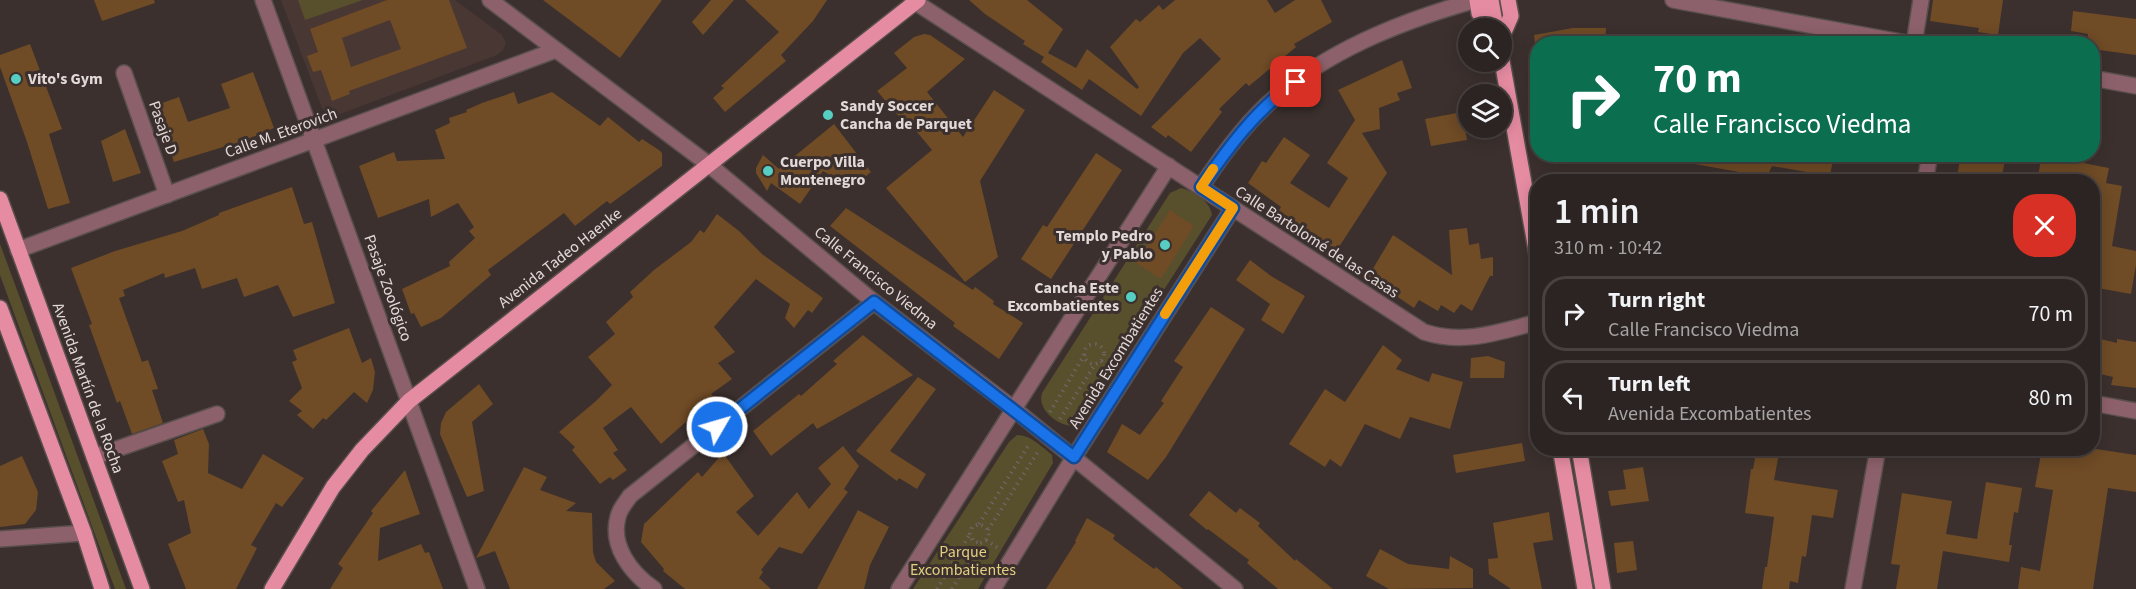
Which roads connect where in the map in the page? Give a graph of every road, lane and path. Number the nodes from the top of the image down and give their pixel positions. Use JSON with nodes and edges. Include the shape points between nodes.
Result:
{"nodes":[{"id":1,"x":263,"y":0,"type":"edge"},
{"id":2,"x":490,"y":0,"type":"edge"},
{"id":3,"x":1477,"y":0,"type":"edge"},
{"id":4,"x":1491,"y":0,"type":"edge"},
{"id":5,"x":1508,"y":0,"type":"edge"},
{"id":6,"x":1674,"y":0,"type":"edge"},
{"id":7,"x":1921,"y":0,"type":"edge"},
{"id":8,"x":915,"y":1,"type":"edge"},
{"id":9,"x":1482,"y":18,"type":"edge"},
{"id":10,"x":1494,"y":18,"type":"edge"},
{"id":11,"x":1510,"y":18,"type":"edge"},
{"id":12,"x":1870,"y":36,"type":"edge"},
{"id":13,"x":1914,"y":36,"type":"edge"},
{"id":14,"x":556,"y":50,"type":"junction"},
{"id":15,"x":1504,"y":72,"type":"edge"},
{"id":16,"x":124,"y":73,"type":"dead end"},
{"id":17,"x":2100,"y":79,"type":"edge"},
{"id":18,"x":2136,"y":86,"type":"edge"},
{"id":19,"x":315,"y":140,"type":"junction"},
{"id":20,"x":708,"y":164,"type":"junction"},
{"id":21,"x":1169,"y":166,"type":"junction"},
{"id":22,"x":1201,"y":187,"type":"junction"},
{"id":23,"x":168,"y":195,"type":"junction"},
{"id":24,"x":0,"y":199,"type":"edge"},
{"id":25,"x":1233,"y":208,"type":"junction"},
{"id":26,"x":1530,"y":217,"type":"edge"},
{"id":27,"x":18,"y":250,"type":"junction"},
{"id":28,"x":874,"y":302,"type":"junction"},
{"id":29,"x":0,"y":308,"type":"edge"},
{"id":30,"x":1530,"y":324,"type":"edge"},
{"id":31,"x":1084,"y":354,"type":"junction"},
{"id":32,"x":1101,"y":361,"type":"junction"},
{"id":33,"x":1096,"y":363,"type":"junction"},
{"id":34,"x":1111,"y":367,"type":"dead end"},
{"id":35,"x":410,"y":401,"type":"junction"},
{"id":36,"x":2100,"y":405,"type":"edge"},
{"id":37,"x":1014,"y":409,"type":"junction"},
{"id":38,"x":2136,"y":411,"type":"edge"},
{"id":39,"x":1050,"y":412,"type":"dead end"},
{"id":40,"x":217,"y":414,"type":"dead end"},
{"id":41,"x":1060,"y":419,"type":"dead end"},
{"id":42,"x":1025,"y":439,"type":"dead end"},
{"id":43,"x":1030,"y":444,"type":"junction"},
{"id":44,"x":1039,"y":450,"type":"junction"},
{"id":45,"x":1561,"y":456,"type":"edge"},
{"id":46,"x":1580,"y":456,"type":"edge"},
{"id":47,"x":1877,"y":456,"type":"edge"},
{"id":48,"x":94,"y":457,"type":"junction"},
{"id":49,"x":1048,"y":457,"type":"dead end"},
{"id":50,"x":1074,"y":457,"type":"junction"},
{"id":51,"x":966,"y":523,"type":"dead end"},
{"id":52,"x":979,"y":524,"type":"junction"},
{"id":53,"x":972,"y":527,"type":"junction"},
{"id":54,"x":988,"y":530,"type":"junction"},
{"id":55,"x":84,"y":533,"type":"junction"},
{"id":56,"x":970,"y":534,"type":"junction"},
{"id":57,"x":0,"y":539,"type":"edge"},
{"id":58,"x":986,"y":540,"type":"junction"},
{"id":59,"x":980,"y":543,"type":"junction"},
{"id":60,"x":992,"y":558,"type":"dead end"},
{"id":61,"x":102,"y":589,"type":"edge"},
{"id":62,"x":142,"y":589,"type":"edge"},
{"id":63,"x":272,"y":589,"type":"edge"},
{"id":64,"x":477,"y":589,"type":"edge"},
{"id":65,"x":654,"y":589,"type":"edge"},
{"id":66,"x":898,"y":589,"type":"edge"},
{"id":67,"x":937,"y":589,"type":"edge"},
{"id":68,"x":952,"y":589,"type":"edge"},
{"id":69,"x":993,"y":589,"type":"edge"},
{"id":70,"x":1235,"y":589,"type":"edge"},
{"id":71,"x":1585,"y":589,"type":"edge"},
{"id":72,"x":1603,"y":589,"type":"edge"},
{"id":73,"x":1853,"y":589,"type":"edge"}],
"edges":[{"from":1,"to":19,"type":"street","name":"Pasaje Zoológico"},
{"from":2,"to":14,"type":"street","name":"Calle Francisco Viedma"},
{"from":3,"to":9,"type":"main road"},
{"from":3,"to":22,"type":"street","via":[[1395,27],[1299,79],[1254,119],[1225,151]]},
{"from":4,"to":10,"type":"main road"},
{"from":5,"to":11,"type":"main road"},
{"from":6,"to":12,"type":"street"},
{"from":7,"to":13,"type":"street"},
{"from":8,"to":20,"type":"main road","name":"Avenida Tadeo Haenke"},
{"from":8,"to":21,"type":"street","name":"Calle Bartolomé de las Casas"},
{"from":14,"to":19,"type":"street","name":"Calle M. Eterovich"},
{"from":14,"to":20,"type":"street","name":"Calle Francisco Viedma"},
{"from":15,"to":26,"type":"main road"},
{"from":16,"to":23,"type":"street","name":"Pasaje D"},
{"from":17,"to":18,"type":"street"},
{"from":19,"to":23,"type":"street","name":"Calle M. Eterovich"},
{"from":19,"to":35,"type":"street","name":"Pasaje Zoológico"},
{"from":20,"to":28,"type":"street","name":"Calle Francisco Viedma"},
{"from":20,"to":35,"type":"main road","name":"Avenida Tadeo Haenke"},
{"from":21,"to":22,"type":"street","name":"Calle Bartolomé de las Casas"},
{"from":21,"to":37,"type":"street"},
{"from":22,"to":25,"type":"street","name":"Calle Bartolomé de las Casas"},
{"from":23,"to":27,"type":"street","name":"Calle M. Eterovich"},
{"from":24,"to":27,"type":"main road","name":"Avenida Martín de la Rocha"},
{"from":25,"to":30,"type":"street","name":"Calle Bartolomé de las Casas","via":[[1424,332],[1455,339],[1474,338]]},
{"from":25,"to":50,"type":"street","name":"Avenida Excombatientes"},
{"from":27,"to":48,"type":"main road","name":"Avenida Martín de la Rocha"},
{"from":28,"to":37,"type":"street","name":"Calle Francisco Viedma"},
{"from":28,"to":65,"type":"street","via":[[630,496],[618,516],[616,538],[624,559]]},
{"from":29,"to":55,"type":"main road"},
{"from":31,"to":32,"type":"path","via":[[1085,347],[1101,346]]},
{"from":31,"to":33,"type":"path","via":[[1090,363]]},
{"from":31,"to":39,"type":"path"},
{"from":32,"to":33,"type":"path"},
{"from":32,"to":34,"type":"path"},
{"from":33,"to":41,"type":"path"},
{"from":35,"to":63,"type":"main road","name":"Avenida Tadeo Haenke","via":[[362,450],[333,487]]},
{"from":35,"to":64,"type":"street","name":"Pasaje Zoológico"},
{"from":36,"to":38,"type":"street"},
{"from":37,"to":50,"type":"street","name":"Calle Francisco Viedma"},
{"from":37,"to":66,"type":"street"},
{"from":40,"to":48,"type":"street"},
{"from":42,"to":43,"type":"path"},
{"from":43,"to":44,"type":"path"},
{"from":43,"to":52,"type":"path"},
{"from":44,"to":49,"type":"path"},
{"from":44,"to":54,"type":"path"},
{"from":45,"to":71,"type":"main road"},
{"from":46,"to":72,"type":"main road"},
{"from":47,"to":73,"type":"street"},
{"from":48,"to":62,"type":"main road","name":"Avenida Martín de la Rocha"},
{"from":50,"to":69,"type":"street","name":"Avenida Excombatientes"},
{"from":50,"to":70,"type":"street","name":"Calle Francisco Viedma"},
{"from":51,"to":53,"type":"path"},
{"from":52,"to":53,"type":"path"},
{"from":52,"to":54,"type":"path"},
{"from":53,"to":56,"type":"path"},
{"from":54,"to":58,"type":"path"},
{"from":55,"to":57,"type":"street"},
{"from":55,"to":61,"type":"main road"},
{"from":56,"to":59,"type":"path","via":[[973,541]]},
{"from":56,"to":67,"type":"path"},
{"from":58,"to":59,"type":"path"},
{"from":58,"to":60,"type":"path","via":[[999,548]]},
{"from":59,"to":68,"type":"path"}]}
